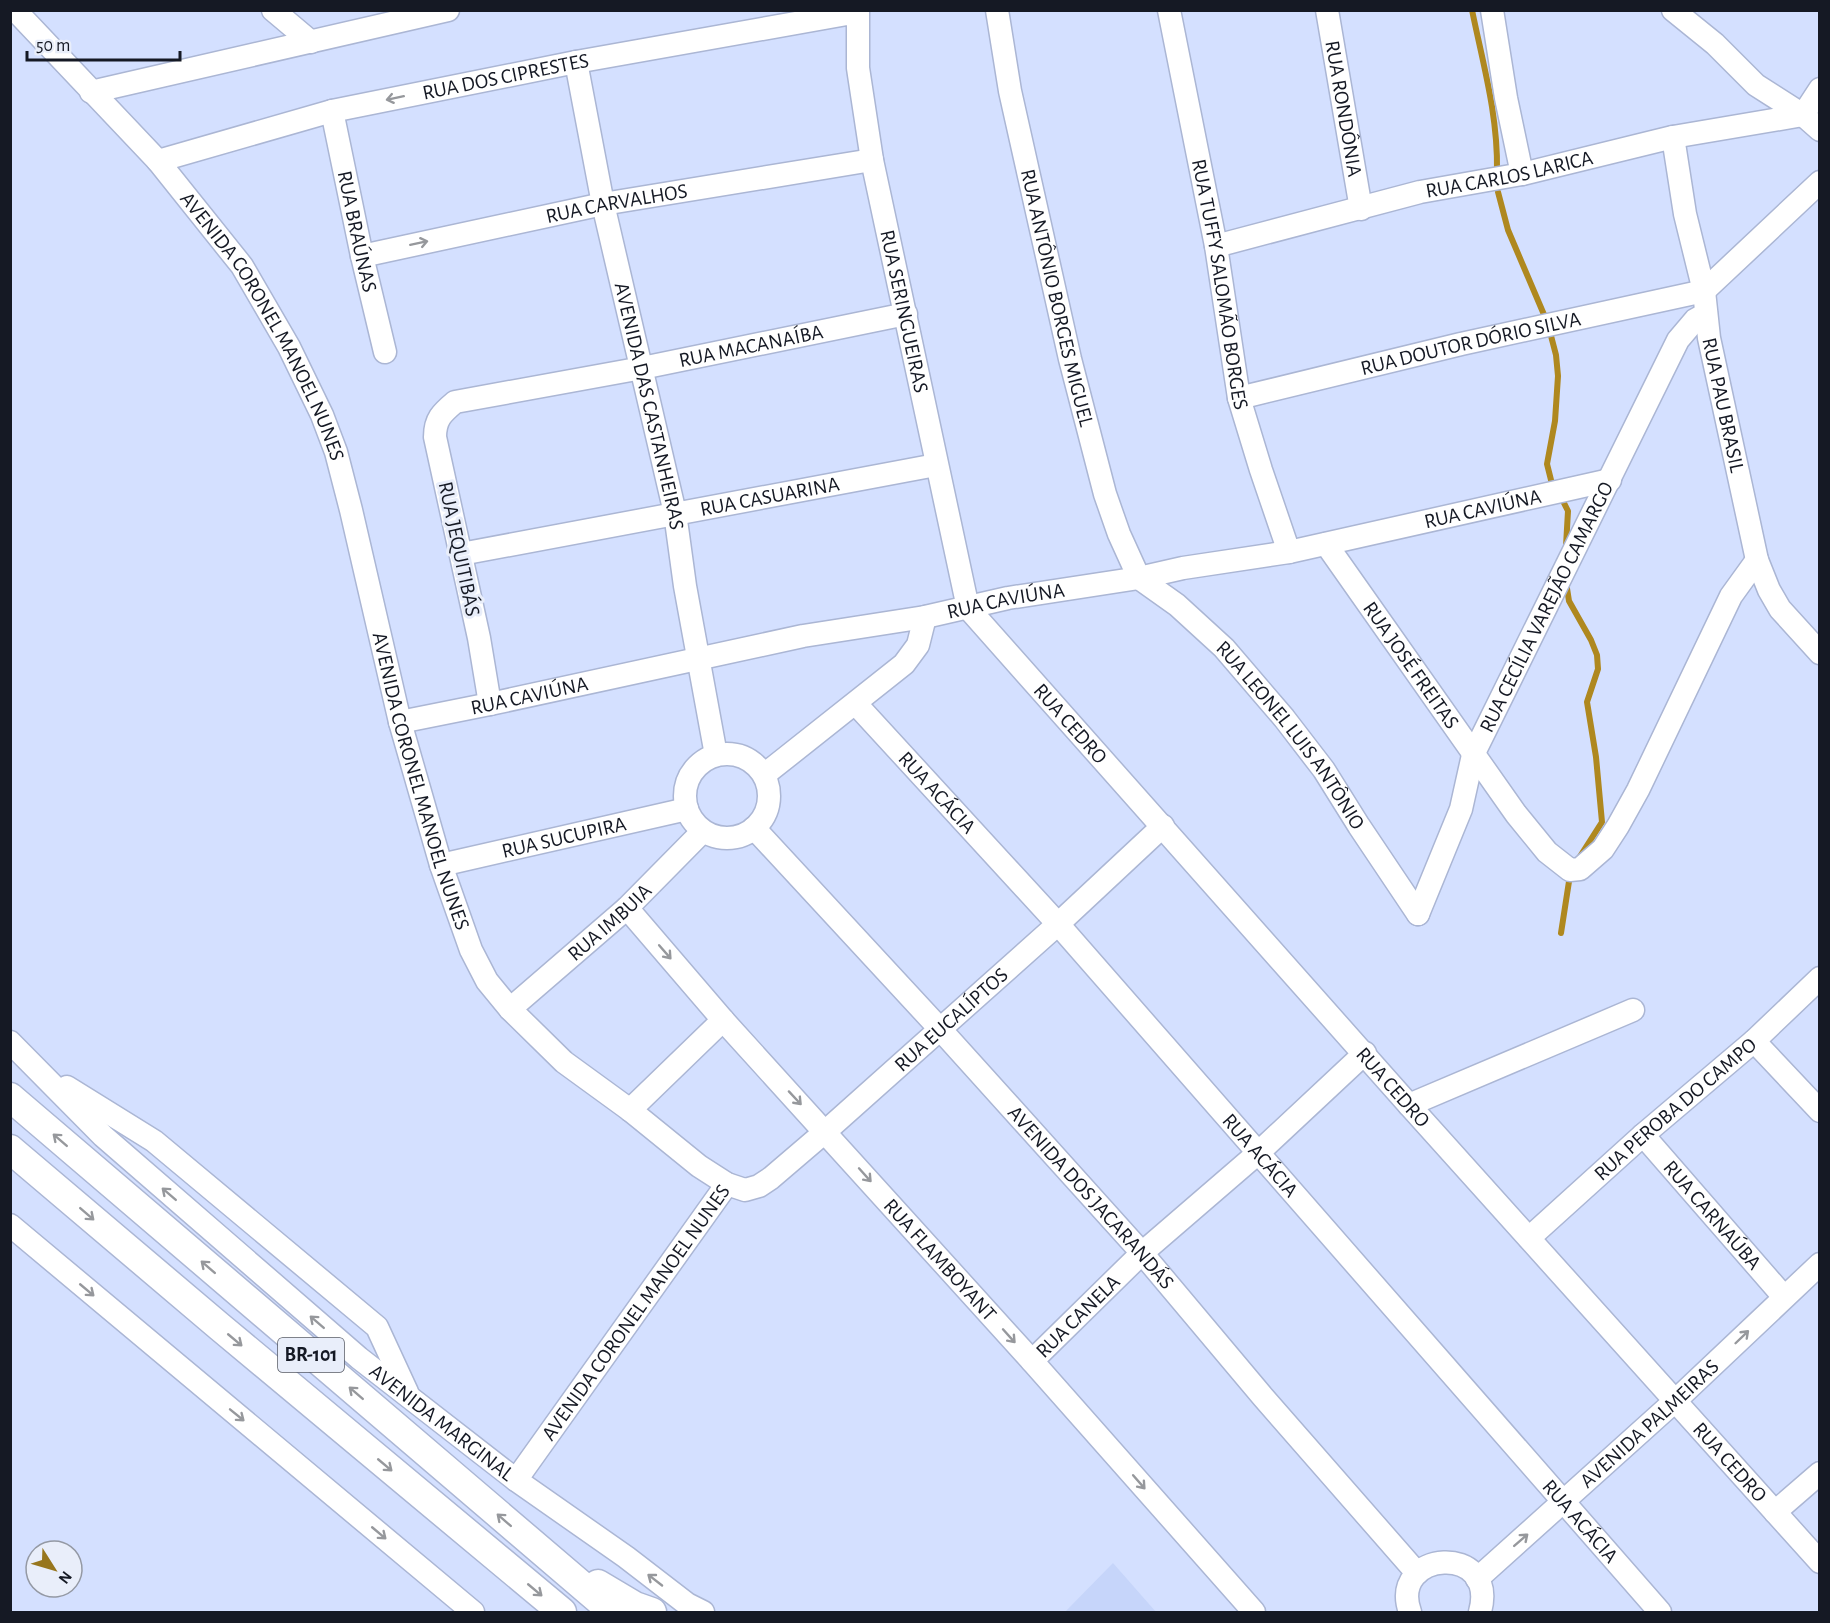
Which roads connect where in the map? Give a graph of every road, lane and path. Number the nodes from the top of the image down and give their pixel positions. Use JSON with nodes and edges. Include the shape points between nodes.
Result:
{"nodes":[{"id":1,"x":15,"y":10,"type":"edge"},
{"id":2,"x":273,"y":10,"type":"edge"},
{"id":3,"x":448,"y":10,"type":"edge"},
{"id":4,"x":997,"y":10,"type":"edge"},
{"id":5,"x":1169,"y":10,"type":"edge"},
{"id":6,"x":1327,"y":10,"type":"edge"},
{"id":7,"x":1492,"y":10,"type":"edge"},
{"id":8,"x":1673,"y":10,"type":"edge"},
{"id":9,"x":858,"y":12,"type":"joint"},
{"id":10,"x":311,"y":42,"type":"junction"},
{"id":11,"x":576,"y":62,"type":"junction"},
{"id":12,"x":1820,"y":89,"type":"edge"},
{"id":13,"x":91,"y":92,"type":"junction"},
{"id":14,"x":332,"y":111,"type":"junction"},
{"id":15,"x":1811,"y":122,"type":"edge"},
{"id":16,"x":1673,"y":137,"type":"junction"},
{"id":17,"x":872,"y":160,"type":"junction"},
{"id":18,"x":158,"y":161,"type":"junction"},
{"id":19,"x":1522,"y":174,"type":"junction"},
{"id":20,"x":1820,"y":182,"type":"edge"},
{"id":21,"x":603,"y":204,"type":"junction"},
{"id":22,"x":1361,"y":209,"type":"junction"},
{"id":23,"x":1216,"y":246,"type":"junction"},
{"id":24,"x":362,"y":256,"type":"junction"},
{"id":25,"x":1704,"y":291,"type":"junction"},
{"id":26,"x":906,"y":314,"type":"junction"},
{"id":27,"x":1706,"y":314,"type":"junction"},
{"id":28,"x":385,"y":352,"type":"dead end"},
{"id":29,"x":642,"y":368,"type":"junction"},
{"id":30,"x":1239,"y":398,"type":"junction"},
{"id":31,"x":455,"y":402,"type":"joint"},
{"id":32,"x":936,"y":465,"type":"junction"},
{"id":33,"x":1610,"y":480,"type":"junction"},
{"id":34,"x":675,"y":513,"type":"junction"},
{"id":35,"x":1326,"y":544,"type":"junction"},
{"id":36,"x":1289,"y":552,"type":"junction"},
{"id":37,"x":461,"y":554,"type":"junction"},
{"id":38,"x":1757,"y":560,"type":"junction"},
{"id":39,"x":1139,"y":578,"type":"junction"},
{"id":40,"x":968,"y":608,"type":"junction"},
{"id":41,"x":926,"y":617,"type":"junction"},
{"id":42,"x":1820,"y":653,"type":"edge"},
{"id":43,"x":699,"y":658,"type":"junction"},
{"id":44,"x":490,"y":704,"type":"junction"},
{"id":45,"x":856,"y":704,"type":"junction"},
{"id":46,"x":400,"y":722,"type":"junction"},
{"id":47,"x":716,"y":754,"type":"junction"},
{"id":48,"x":1473,"y":755,"type":"junction"},
{"id":49,"x":764,"y":776,"type":"junction"},
{"id":50,"x":687,"y":809,"type":"junction"},
{"id":51,"x":1163,"y":826,"type":"junction"},
{"id":52,"x":754,"y":828,"type":"junction"},
{"id":53,"x":703,"y":831,"type":"junction"},
{"id":54,"x":441,"y":864,"type":"junction"},
{"id":55,"x":627,"y":908,"type":"junction"},
{"id":56,"x":1418,"y":914,"type":"joint"},
{"id":57,"x":1058,"y":924,"type":"junction"},
{"id":58,"x":1820,"y":978,"type":"edge"},
{"id":59,"x":510,"y":1009,"type":"junction"},
{"id":60,"x":1633,"y":1010,"type":"dead end"},
{"id":61,"x":723,"y":1020,"type":"junction"},
{"id":62,"x":940,"y":1029,"type":"junction"},
{"id":63,"x":1754,"y":1041,"type":"junction"},
{"id":64,"x":10,"y":1042,"type":"edge"},
{"id":65,"x":1365,"y":1053,"type":"junction"},
{"id":66,"x":38,"y":1069,"type":"junction"},
{"id":67,"x":10,"y":1097,"type":"edge"},
{"id":68,"x":1409,"y":1105,"type":"junction"},
{"id":69,"x":630,"y":1110,"type":"junction"},
{"id":70,"x":1820,"y":1111,"type":"edge"},
{"id":71,"x":826,"y":1131,"type":"junction"},
{"id":72,"x":1643,"y":1135,"type":"junction"},
{"id":73,"x":10,"y":1149,"type":"edge"},
{"id":74,"x":1258,"y":1153,"type":"junction"},
{"id":75,"x":727,"y":1184,"type":"junction"},
{"id":76,"x":10,"y":1225,"type":"edge"},
{"id":77,"x":1529,"y":1238,"type":"junction"},
{"id":78,"x":1142,"y":1253,"type":"junction"},
{"id":79,"x":1820,"y":1264,"type":"edge"},
{"id":80,"x":1784,"y":1297,"type":"junction"},
{"id":81,"x":1032,"y":1361,"type":"junction"},
{"id":82,"x":409,"y":1396,"type":"junction"},
{"id":83,"x":1675,"y":1401,"type":"junction"},
{"id":84,"x":1820,"y":1473,"type":"edge"},
{"id":85,"x":516,"y":1480,"type":"junction"},
{"id":86,"x":1563,"y":1503,"type":"junction"},
{"id":87,"x":1775,"y":1512,"type":"junction"},
{"id":88,"x":530,"y":1543,"type":"junction"},
{"id":89,"x":1820,"y":1562,"type":"edge"},
{"id":90,"x":1417,"y":1574,"type":"junction"},
{"id":91,"x":1477,"y":1579,"type":"junction"},
{"id":92,"x":473,"y":1612,"type":"edge"},
{"id":93,"x":562,"y":1612,"type":"edge"},
{"id":94,"x":613,"y":1612,"type":"edge"},
{"id":95,"x":652,"y":1612,"type":"edge"},
{"id":96,"x":703,"y":1612,"type":"edge"},
{"id":97,"x":1254,"y":1612,"type":"edge"},
{"id":98,"x":1410,"y":1612,"type":"edge"},
{"id":99,"x":1480,"y":1612,"type":"edge"},
{"id":100,"x":1660,"y":1612,"type":"edge"}],
"edges":[{"from":1,"to":13,"type":"street","name":"AVENIDA CORONEL MANOEL NUNES"},
{"from":2,"to":10,"type":"street"},
{"from":3,"to":10,"type":"street"},
{"from":4,"to":39,"type":"street","name":"RUA ANTÔNIO BORGES MIGUEL","via":[[1010,91],[1070,359],[1105,494]]},
{"from":5,"to":23,"type":"street","name":"RUA TUFFY SALOMÃO BORGES"},
{"from":6,"to":22,"type":"street","name":"RUA RONDÔNIA"},
{"from":7,"to":19,"type":"street"},
{"from":8,"to":15,"type":"street","via":[[1756,85]]},
{"from":9,"to":11,"type":"street","name":"RUA DOS CIPRESTES"},
{"from":9,"to":17,"type":"street","name":"RUA SERINGUEIRAS","via":[[858,68]]},
{"from":10,"to":13,"type":"street"},
{"from":11,"to":14,"type":"street","name":"RUA DOS CIPRESTES","one_way":true},
{"from":11,"to":21,"type":"street","name":"AVENIDA DAS CASTANHEIRAS"},
{"from":12,"to":15,"type":"street"},
{"from":13,"to":18,"type":"street","name":"AVENIDA CORONEL MANOEL NUNES"},
{"from":14,"to":18,"type":"street","name":"RUA DOS CIPRESTES"},
{"from":14,"to":24,"type":"street","name":"RUA BRAÚNAS"},
{"from":15,"to":16,"type":"street","name":"RUA CARLOS LARICA"},
{"from":16,"to":19,"type":"street","name":"RUA CARLOS LARICA"},
{"from":16,"to":25,"type":"street","name":"RUA PAU BRASIL","via":[[1685,214]]},
{"from":17,"to":21,"type":"street","name":"RUA CARVALHOS"},
{"from":17,"to":26,"type":"street","name":"RUA SERINGUEIRAS"},
{"from":18,"to":46,"type":"street","name":"AVENIDA CORONEL MANOEL NUNES","via":[[242,266],[289,347],[322,415],[351,510]]},
{"from":19,"to":22,"type":"street","name":"RUA CARLOS LARICA","via":[[1420,192]]},
{"from":20,"to":25,"type":"street"},
{"from":24,"to":21,"type":"street","name":"RUA CARVALHOS","one_way":true},
{"from":21,"to":29,"type":"street","name":"AVENIDA DAS CASTANHEIRAS"},
{"from":22,"to":23,"type":"street","name":"RUA CARLOS LARICA"},
{"from":23,"to":30,"type":"street","name":"RUA TUFFY SALOMÃO BORGES"},
{"from":24,"to":28,"type":"street","name":"RUA BRAÚNAS"},
{"from":25,"to":27,"type":"street","name":"RUA PAU BRASIL"},
{"from":25,"to":30,"type":"street","name":"RUA DOUTOR DÓRIO SILVA"},
{"from":26,"to":29,"type":"street","name":"RUA MACANAÍBA"},
{"from":26,"to":32,"type":"street","name":"RUA SERINGUEIRAS"},
{"from":27,"to":33,"type":"street","name":"RUA CECÍLIA VAREJÃO CAMARGO","via":[[1695,320],[1678,340]]},
{"from":27,"to":38,"type":"street","name":"RUA PAU BRASIL"},
{"from":29,"to":31,"type":"street","name":"RUA MACANAÍBA"},
{"from":29,"to":34,"type":"street","name":"AVENIDA DAS CASTANHEIRAS"},
{"from":30,"to":36,"type":"street","name":"RUA TUFFY SALOMÃO BORGES"},
{"from":31,"to":37,"type":"street","name":"RUA JEQUITIBÁS","via":[[440,414],[435,437]]},
{"from":32,"to":34,"type":"street","name":"RUA CASUARINA"},
{"from":32,"to":40,"type":"street","name":"RUA SERINGUEIRAS"},
{"from":33,"to":35,"type":"street","name":"RUA CAVIÚNA"},
{"from":33,"to":48,"type":"street","name":"RUA CECÍLIA VAREJÃO CAMARGO"},
{"from":34,"to":37,"type":"street","name":"RUA CASUARINA"},
{"from":34,"to":43,"type":"street","name":"AVENIDA DAS CASTANHEIRAS"},
{"from":35,"to":36,"type":"street","name":"RUA CAVIÚNA"},
{"from":35,"to":48,"type":"street","name":"RUA JOSÉ FREITAS"},
{"from":36,"to":39,"type":"street","name":"RUA CAVIÚNA"},
{"from":37,"to":44,"type":"street","name":"RUA JEQUITIBÁS"},
{"from":38,"to":42,"type":"street","name":"RUA PAU BRASIL","via":[[1780,609]]},
{"from":38,"to":48,"type":"street","name":"RUA JOSÉ FREITAS","via":[[1731,596],[1618,826],[1603,849],[1580,869],[1570,870],[1547,852]]},
{"from":39,"to":40,"type":"street","name":"RUA CAVIÚNA"},
{"from":39,"to":56,"type":"street","name":"RUA LEONEL LUIS ANTÔNIO","via":[[1177,605],[1224,648],[1284,718],[1324,770]]},
{"from":40,"to":41,"type":"street","name":"RUA CAVIÚNA"},
{"from":40,"to":51,"type":"street","name":"RUA CEDRO"},
{"from":41,"to":43,"type":"street","name":"RUA CAVIÚNA","via":[[803,636]]},
{"from":41,"to":45,"type":"street","via":[[918,645],[904,664]]},
{"from":43,"to":44,"type":"street","name":"RUA CAVIÚNA"},
{"from":43,"to":47,"type":"street","name":"AVENIDA DAS CASTANHEIRAS"},
{"from":44,"to":46,"type":"street","name":"RUA CAVIÚNA"},
{"from":45,"to":49,"type":"street"},
{"from":45,"to":57,"type":"street","name":"RUA ACÁCIA"},
{"from":46,"to":54,"type":"street","name":"AVENIDA CORONEL MANOEL NUNES"},
{"from":47,"to":49,"type":"street","via":[[744,757],[756,764]]},
{"from":47,"to":50,"type":"street","via":[[693,770],[687,782]]},
{"from":48,"to":56,"type":"street","name":"RUA CECÍLIA VAREJÃO CAMARGO","via":[[1461,809]]},
{"from":49,"to":52,"type":"street","via":[[769,789],[768,804]]},
{"from":50,"to":53,"type":"street"},
{"from":50,"to":54,"type":"street","name":"RUA SUCUPIRA"},
{"from":51,"to":57,"type":"street","name":"RUA EUCALÍPTOS"},
{"from":51,"to":65,"type":"street","name":"RUA CEDRO"},
{"from":52,"to":53,"type":"street","via":[[729,838]]},
{"from":52,"to":62,"type":"street","name":"AVENIDA DOS JACARANDÁS"},
{"from":53,"to":55,"type":"street","name":"RUA IMBUIA"},
{"from":54,"to":59,"type":"street","name":"AVENIDA CORONEL MANOEL NUNES","via":[[471,950],[487,981]]},
{"from":55,"to":59,"type":"street","name":"RUA IMBUIA"},
{"from":55,"to":61,"type":"street","name":"RUA FLAMBOYANT","one_way":true},
{"from":57,"to":62,"type":"street","name":"RUA EUCALÍPTOS"},
{"from":57,"to":74,"type":"street","name":"RUA ACÁCIA"},
{"from":58,"to":63,"type":"street","name":"RUA PEROBA DO CAMPO"},
{"from":59,"to":69,"type":"street","name":"AVENIDA CORONEL MANOEL NUNES","via":[[564,1062]]},
{"from":60,"to":68,"type":"street"},
{"from":61,"to":69,"type":"street"},
{"from":61,"to":71,"type":"street","name":"RUA FLAMBOYANT","one_way":true},
{"from":62,"to":71,"type":"street","name":"RUA EUCALÍPTOS"},
{"from":62,"to":78,"type":"street","name":"AVENIDA DOS JACARANDÁS"},
{"from":63,"to":70,"type":"street"},
{"from":63,"to":72,"type":"street","name":"RUA PEROBA DO CAMPO"},
{"from":64,"to":66,"type":"street","name":"AVENIDA MARGINAL"},
{"from":65,"to":68,"type":"street","name":"RUA CEDRO"},
{"from":65,"to":74,"type":"street","name":"RUA CANELA"},
{"from":82,"to":66,"type":"street","name":"AVENIDA MARGINAL","one_way":true,"via":[[359,1358],[137,1166]]},
{"from":66,"to":82,"type":"street","via":[[154,1141],[376,1327]]},
{"from":88,"to":67,"type":"main road","number":"BR-101","one_way":true},
{"from":68,"to":77,"type":"street","name":"RUA CEDRO"},
{"from":69,"to":75,"type":"street","name":"AVENIDA CORONEL MANOEL NUNES"},
{"from":71,"to":75,"type":"street","name":"RUA EUCALÍPTOS","via":[[759,1186],[745,1190]]},
{"from":71,"to":81,"type":"street","name":"RUA FLAMBOYANT","one_way":true},
{"from":72,"to":77,"type":"street","name":"RUA PEROBA DO CAMPO"},
{"from":72,"to":80,"type":"street","name":"RUA CARNAÚBA"},
{"from":73,"to":93,"type":"main road","number":"BR-101","one_way":true},
{"from":74,"to":78,"type":"street","name":"RUA CANELA"},
{"from":74,"to":86,"type":"street","name":"RUA ACÁCIA"},
{"from":75,"to":85,"type":"street","name":"AVENIDA CORONEL MANOEL NUNES"},
{"from":76,"to":92,"type":"street","one_way":true},
{"from":77,"to":83,"type":"street","name":"RUA CEDRO"},
{"from":78,"to":81,"type":"street","name":"RUA CANELA"},
{"from":78,"to":90,"type":"street","name":"AVENIDA DOS JACARANDÁS"},
{"from":79,"to":80,"type":"street","name":"AVENIDA PALMEIRAS"},
{"from":83,"to":80,"type":"street","name":"AVENIDA PALMEIRAS","one_way":true},
{"from":81,"to":97,"type":"street","name":"RUA FLAMBOYANT","one_way":true},
{"from":82,"to":85,"type":"street","name":"AVENIDA MARGINAL"},
{"from":83,"to":86,"type":"street","name":"AVENIDA PALMEIRAS"},
{"from":83,"to":87,"type":"street","name":"RUA CEDRO"},
{"from":84,"to":87,"type":"street"},
{"from":96,"to":85,"type":"street","name":"AVENIDA MARGINAL","one_way":true,"via":[[687,1605]]},
{"from":91,"to":86,"type":"street","name":"AVENIDA PALMEIRAS","one_way":true},
{"from":86,"to":100,"type":"street","name":"RUA ACÁCIA"},
{"from":87,"to":89,"type":"street","name":"RUA CEDRO"},
{"from":88,"to":94,"type":"main road","number":"BR-101"},
{"from":88,"to":95,"type":"main road","via":[[635,1606]]},
{"from":90,"to":91,"type":"street","via":[[1430,1564],[1445,1561],[1467,1568]]},
{"from":90,"to":98,"type":"street","via":[[1407,1593]]},
{"from":91,"to":99,"type":"street","via":[[1483,1596]]}]}
